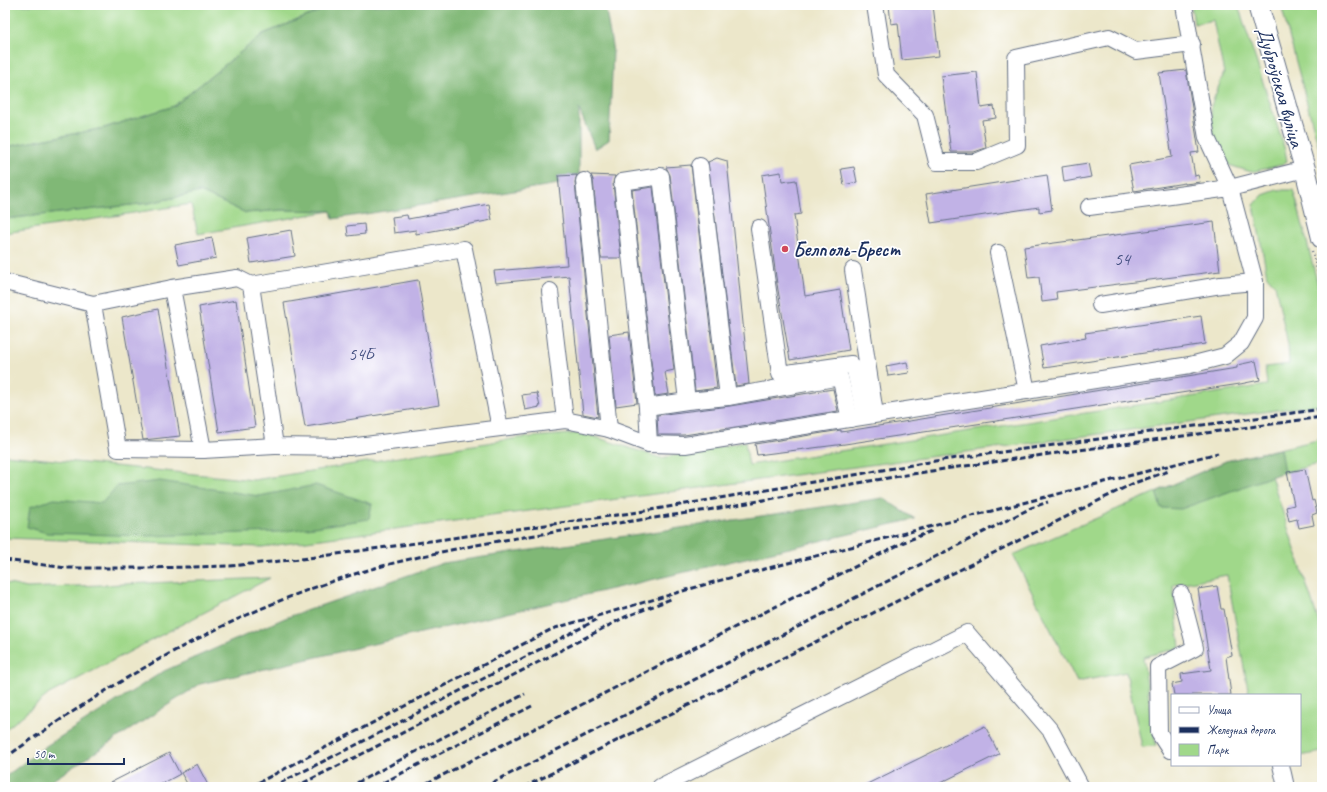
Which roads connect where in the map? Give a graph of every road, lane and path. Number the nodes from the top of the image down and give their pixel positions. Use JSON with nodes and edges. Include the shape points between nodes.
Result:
{"nodes":[{"id":1,"x":875,"y":5,"type":"edge"},
{"id":2,"x":1184,"y":5,"type":"edge"},
{"id":3,"x":1258,"y":5,"type":"edge"},
{"id":4,"x":1192,"y":44,"type":"junction"},
{"id":5,"x":700,"y":166,"type":"dead end"},
{"id":6,"x":1305,"y":169,"type":"junction"},
{"id":7,"x":584,"y":181,"type":"dead end"},
{"id":8,"x":1230,"y":188,"type":"junction"},
{"id":9,"x":1089,"y":207,"type":"dead end"},
{"id":10,"x":759,"y":228,"type":"dead end"},
{"id":11,"x":1322,"y":238,"type":"edge"},
{"id":12,"x":998,"y":253,"type":"dead end"},
{"id":13,"x":853,"y":270,"type":"dead end"},
{"id":14,"x":5,"y":282,"type":"edge"},
{"id":15,"x":1255,"y":282,"type":"junction"},
{"id":16,"x":251,"y":285,"type":"junction"},
{"id":17,"x":172,"y":288,"type":"junction"},
{"id":18,"x":550,"y":291,"type":"dead end"},
{"id":19,"x":93,"y":304,"type":"junction"},
{"id":20,"x":1100,"y":305,"type":"dead end"},
{"id":21,"x":1027,"y":391,"type":"junction"},
{"id":22,"x":728,"y":398,"type":"junction"},
{"id":23,"x":686,"y":401,"type":"junction"},
{"id":24,"x":647,"y":407,"type":"junction"},
{"id":25,"x":863,"y":416,"type":"junction"},
{"id":26,"x":566,"y":420,"type":"junction"},
{"id":27,"x":500,"y":428,"type":"junction"},
{"id":28,"x":609,"y":429,"type":"junction"},
{"id":29,"x":649,"y":444,"type":"junction"},
{"id":30,"x":275,"y":446,"type":"junction"},
{"id":31,"x":203,"y":450,"type":"junction"},
{"id":32,"x":1182,"y":594,"type":"dead end"},
{"id":33,"x":1171,"y":750,"type":"edge"},
{"id":34,"x":1281,"y":766,"type":"edge"},
{"id":35,"x":660,"y":787,"type":"edge"},
{"id":36,"x":1081,"y":787,"type":"edge"},
{"id":37,"x":1286,"y":787,"type":"edge"}],
"edges":[{"from":1,"to":4,"type":"lane","via":[[886,75],[925,115],[937,162],[976,162],[1017,145],[1016,58],[1110,37],[1136,51]]},
{"from":2,"to":4,"type":"lane"},
{"from":3,"to":6,"type":"main road","name":"Дуброўская вуліца"},
{"from":4,"to":8,"type":"lane","via":[[1207,138]]},
{"from":5,"to":22,"type":"lane"},
{"from":6,"to":8,"type":"lane"},
{"from":6,"to":11,"type":"main road","name":"Дуброўская вуліца"},
{"from":7,"to":28,"type":"lane"},
{"from":8,"to":9,"type":"lane"},
{"from":8,"to":15,"type":"lane"},
{"from":10,"to":25,"type":"lane","via":[[780,374],[851,364],[855,371]]},
{"from":12,"to":21,"type":"lane"},
{"from":13,"to":25,"type":"lane"},
{"from":14,"to":19,"type":"lane"},
{"from":15,"to":20,"type":"lane","via":[[1221,285]]},
{"from":15,"to":21,"type":"lane","via":[[1255,318],[1241,342],[1225,356],[1190,365]]},
{"from":16,"to":17,"type":"lane","via":[[237,278]]},
{"from":16,"to":27,"type":"lane","via":[[464,249]]},
{"from":16,"to":30,"type":"lane"},
{"from":17,"to":19,"type":"lane"},
{"from":17,"to":31,"type":"lane"},
{"from":18,"to":26,"type":"lane"},
{"from":19,"to":31,"type":"lane","via":[[118,449]]},
{"from":21,"to":25,"type":"lane"},
{"from":22,"to":23,"type":"lane"},
{"from":22,"to":25,"type":"lane","via":[[840,377]]},
{"from":23,"to":24,"type":"lane"},
{"from":23,"to":24,"type":"lane","via":[[662,176],[622,182]]},
{"from":24,"to":29,"type":"lane"},
{"from":25,"to":29,"type":"lane","via":[[685,445]]},
{"from":26,"to":27,"type":"lane"},
{"from":26,"to":28,"type":"lane"},
{"from":27,"to":30,"type":"lane","via":[[349,447]]},
{"from":28,"to":29,"type":"lane"},
{"from":30,"to":31,"type":"lane"},
{"from":32,"to":33,"type":"lane","via":[[1195,648],[1158,667],[1159,733]]},
{"from":34,"to":37,"type":"lane"},
{"from":35,"to":36,"type":"lane","via":[[966,633],[1051,731]]}]}
